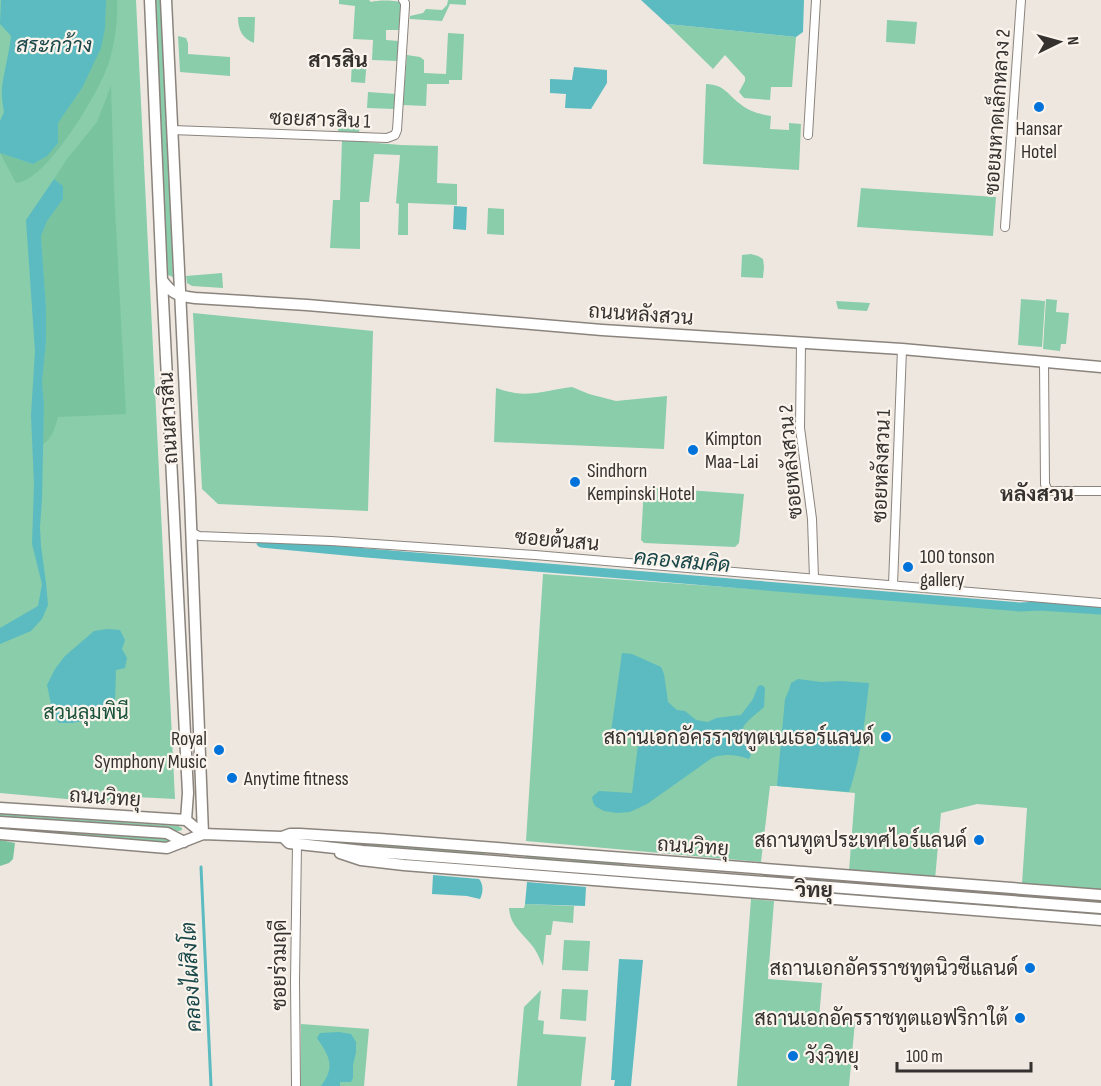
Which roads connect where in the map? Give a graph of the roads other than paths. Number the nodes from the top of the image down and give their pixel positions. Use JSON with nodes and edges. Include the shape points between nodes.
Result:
{"nodes":[{"id":1,"x":150,"y":0,"type":"edge"},
{"id":2,"x":166,"y":0,"type":"edge"},
{"id":3,"x":403,"y":0,"type":"edge"},
{"id":4,"x":816,"y":0,"type":"edge"},
{"id":5,"x":1021,"y":0,"type":"edge"},
{"id":6,"x":172,"y":130,"type":"junction"},
{"id":7,"x":808,"y":135,"type":"dead end"},
{"id":8,"x":1005,"y":227,"type":"dead end"},
{"id":9,"x":162,"y":280,"type":"junction"},
{"id":10,"x":179,"y":296,"type":"junction"},
{"id":11,"x":801,"y":343,"type":"junction"},
{"id":12,"x":902,"y":349,"type":"junction"},
{"id":13,"x":1044,"y":362,"type":"junction"},
{"id":14,"x":1101,"y":367,"type":"edge"},
{"id":15,"x":1101,"y":491,"type":"edge"},
{"id":16,"x":191,"y":532,"type":"junction"},
{"id":17,"x":814,"y":578,"type":"junction"},
{"id":18,"x":893,"y":585,"type":"junction"},
{"id":19,"x":1101,"y":603,"type":"edge"},
{"id":20,"x":0,"y":808,"type":"edge"},
{"id":21,"x":186,"y":820,"type":"junction"},
{"id":22,"x":0,"y":822,"type":"edge"},
{"id":23,"x":0,"y":834,"type":"edge"},
{"id":24,"x":203,"y":834,"type":"junction"},
{"id":25,"x":283,"y":837,"type":"junction"},
{"id":26,"x":184,"y":842,"type":"junction"},
{"id":27,"x":297,"y":844,"type":"junction"},
{"id":28,"x":506,"y":849,"type":"junction"},
{"id":29,"x":627,"y":859,"type":"junction"},
{"id":30,"x":504,"y":867,"type":"junction"},
{"id":31,"x":626,"y":871,"type":"junction"},
{"id":32,"x":734,"y":879,"type":"junction"},
{"id":33,"x":625,"y":882,"type":"junction"},
{"id":34,"x":752,"y":892,"type":"junction"},
{"id":35,"x":895,"y":892,"type":"junction"},
{"id":36,"x":1101,"y":895,"type":"edge"},
{"id":37,"x":894,"y":903,"type":"junction"},
{"id":38,"x":1101,"y":908,"type":"edge"},
{"id":39,"x":1101,"y":920,"type":"edge"},
{"id":40,"x":296,"y":1086,"type":"edge"}],
"edges":[{"from":1,"to":9,"type":"main road","name":"ถนนสารสิน"},
{"from":2,"to":6,"type":"main road","name":"ถนนสารสิน"},
{"from":3,"to":6,"type":"street","name":"ซอยสารสิน 1","via":[[395,135]]},
{"from":4,"to":7,"type":"street"},
{"from":5,"to":8,"type":"street","name":"ซอยมหาดเล็กหลวง 2"},
{"from":6,"to":10,"type":"main road","name":"ถนนสารสิน"},
{"from":9,"to":10,"type":"main road"},
{"from":9,"to":21,"type":"main road","name":"ถนนสารสิน","via":[[188,793]]},
{"from":10,"to":11,"type":"main road","name":"ถนนหลังสวน"},
{"from":10,"to":16,"type":"main road","name":"ถนนสารสิน"},
{"from":11,"to":12,"type":"main road","name":"ถนนหลังสวน"},
{"from":11,"to":17,"type":"street","name":"ซอยหลังสวน 2","via":[[800,428],[812,519]]},
{"from":12,"to":13,"type":"main road","name":"ถนนหลังสวน"},
{"from":12,"to":18,"type":"street","name":"ซอยหลังสวน 1"},
{"from":13,"to":14,"type":"main road","name":"ถนนหลังสวน"},
{"from":13,"to":15,"type":"street","via":[[1047,491]]},
{"from":16,"to":17,"type":"street","name":"ซอยต้นสน","via":[[199,536],[331,541]]},
{"from":16,"to":24,"type":"main road","name":"ถนนสารสิน"},
{"from":17,"to":18,"type":"street","name":"ซอยต้นสน"},
{"from":18,"to":19,"type":"street","name":"ซอยต้นสน"},
{"from":20,"to":21,"type":"main road","name":"ถนนวิทยุ"},
{"from":21,"to":24,"type":"main road"},
{"from":22,"to":26,"type":"main road","name":"ถนนวิทยุ","via":[[167,833]]},
{"from":23,"to":26,"type":"main road","name":"ถนนวิทยุ","via":[[166,848]]},
{"from":24,"to":25,"type":"main road","name":"ถนนวิทยุ"},
{"from":24,"to":26,"type":"main road","name":"ถนนวิทยุ"},
{"from":25,"to":27,"type":"main road","name":"ถนนวิทยุ"},
{"from":25,"to":28,"type":"main road","name":"ถนนวิทยุ","via":[[300,834]]},
{"from":27,"to":30,"type":"main road","name":"ถนนวิทยุ","via":[[409,860]]},
{"from":27,"to":40,"type":"street","name":"ซอยร่วมฤดี"},
{"from":28,"to":29,"type":"main road","name":"ถนนวิทยุ"},
{"from":28,"to":30,"type":"main road"},
{"from":29,"to":31,"type":"main road"},
{"from":29,"to":36,"type":"main road","name":"ถนนวิทยุ"},
{"from":30,"to":31,"type":"main road","name":"ถนนวิทยุ"},
{"from":30,"to":33,"type":"main road","name":"ถนนวิทยุ"},
{"from":31,"to":32,"type":"main road","name":"ถนนวิทยุ"},
{"from":31,"to":33,"type":"main road"},
{"from":32,"to":34,"type":"main road"},
{"from":32,"to":35,"type":"main road","name":"ถนนวิทยุ"},
{"from":33,"to":34,"type":"main road","name":"ถนนวิทยุ"},
{"from":34,"to":37,"type":"main road","name":"ถนนวิทยุ"},
{"from":35,"to":37,"type":"main road"},
{"from":35,"to":38,"type":"main road","name":"ถนนวิทยุ"},
{"from":37,"to":39,"type":"main road","name":"ถนนวิทยุ"}]}
